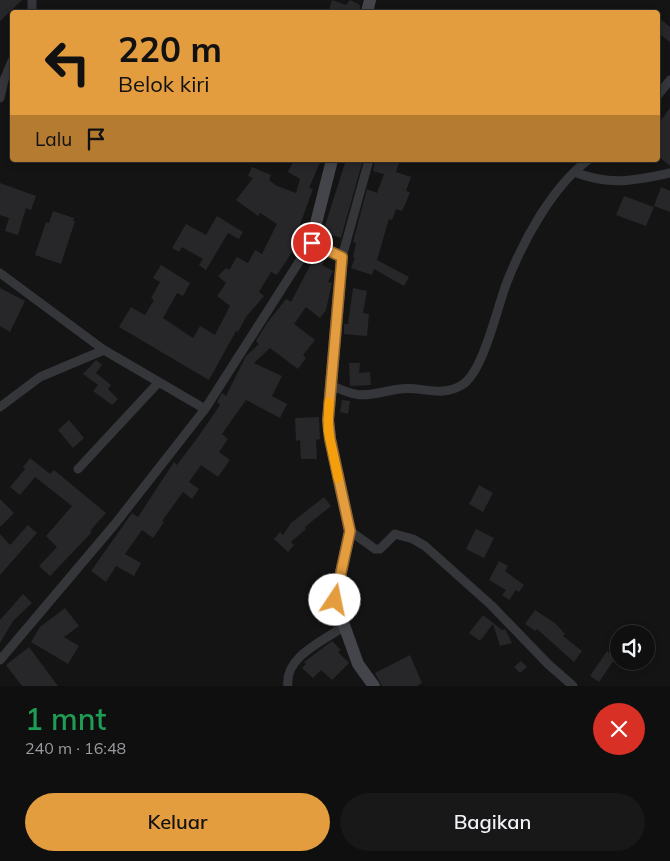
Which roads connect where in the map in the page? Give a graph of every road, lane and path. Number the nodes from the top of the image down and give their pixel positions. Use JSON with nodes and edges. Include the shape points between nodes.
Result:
{"nodes":[{"id":1,"x":10,"y":64,"type":"edge"},
{"id":2,"x":2,"y":78,"type":"edge"},
{"id":3,"x":670,"y":80,"type":"edge"},
{"id":4,"x":660,"y":93,"type":"edge"},
{"id":5,"x":0,"y":98,"type":"edge"},
{"id":6,"x":332,"y":162,"type":"edge"},
{"id":7,"x":368,"y":162,"type":"edge"},
{"id":8,"x":586,"y":162,"type":"edge"},
{"id":9,"x":574,"y":172,"type":"junction"},
{"id":10,"x":670,"y":173,"type":"edge"},
{"id":11,"x":312,"y":243,"type":"junction"},
{"id":12,"x":342,"y":257,"type":"junction"},
{"id":13,"x":0,"y":273,"type":"edge"},
{"id":14,"x":104,"y":350,"type":"junction"},
{"id":15,"x":158,"y":383,"type":"junction"},
{"id":16,"x":330,"y":385,"type":"junction"},
{"id":17,"x":0,"y":407,"type":"edge"},
{"id":18,"x":205,"y":410,"type":"junction"},
{"id":19,"x":78,"y":469,"type":"dead end"},
{"id":20,"x":350,"y":531,"type":"junction"},
{"id":21,"x":343,"y":626,"type":"junction"},
{"id":22,"x":0,"y":660,"type":"edge"},
{"id":23,"x":288,"y":686,"type":"edge"},
{"id":24,"x":374,"y":686,"type":"edge"},
{"id":25,"x":573,"y":686,"type":"edge"}],
"edges":[{"from":1,"to":2,"type":"street"},
{"from":2,"to":5,"type":"street"},
{"from":3,"to":4,"type":"street"},
{"from":6,"to":11,"type":"street"},
{"from":7,"to":12,"type":"street"},
{"from":8,"to":9,"type":"street"},
{"from":9,"to":10,"type":"street","via":[[593,180],[614,182]]},
{"from":9,"to":16,"type":"street","via":[[560,187],[524,245],[506,282],[476,371],[464,384],[441,393],[401,389],[367,396],[346,393]]},
{"from":11,"to":12,"type":"street"},
{"from":11,"to":18,"type":"street"},
{"from":12,"to":16,"type":"street"},
{"from":13,"to":14,"type":"street"},
{"from":14,"to":15,"type":"street"},
{"from":14,"to":17,"type":"street","via":[[40,377]]},
{"from":15,"to":18,"type":"street"},
{"from":15,"to":19,"type":"street"},
{"from":16,"to":20,"type":"street","via":[[330,439]]},
{"from":18,"to":22,"type":"street","via":[[115,524]]},
{"from":20,"to":21,"type":"street","via":[[335,593],[336,608]]},
{"from":20,"to":25,"type":"street","via":[[375,549],[380,549],[395,534],[425,546]]},
{"from":21,"to":23,"type":"street","via":[[294,661],[288,673]]},
{"from":21,"to":24,"type":"street","via":[[358,664]]}]}
